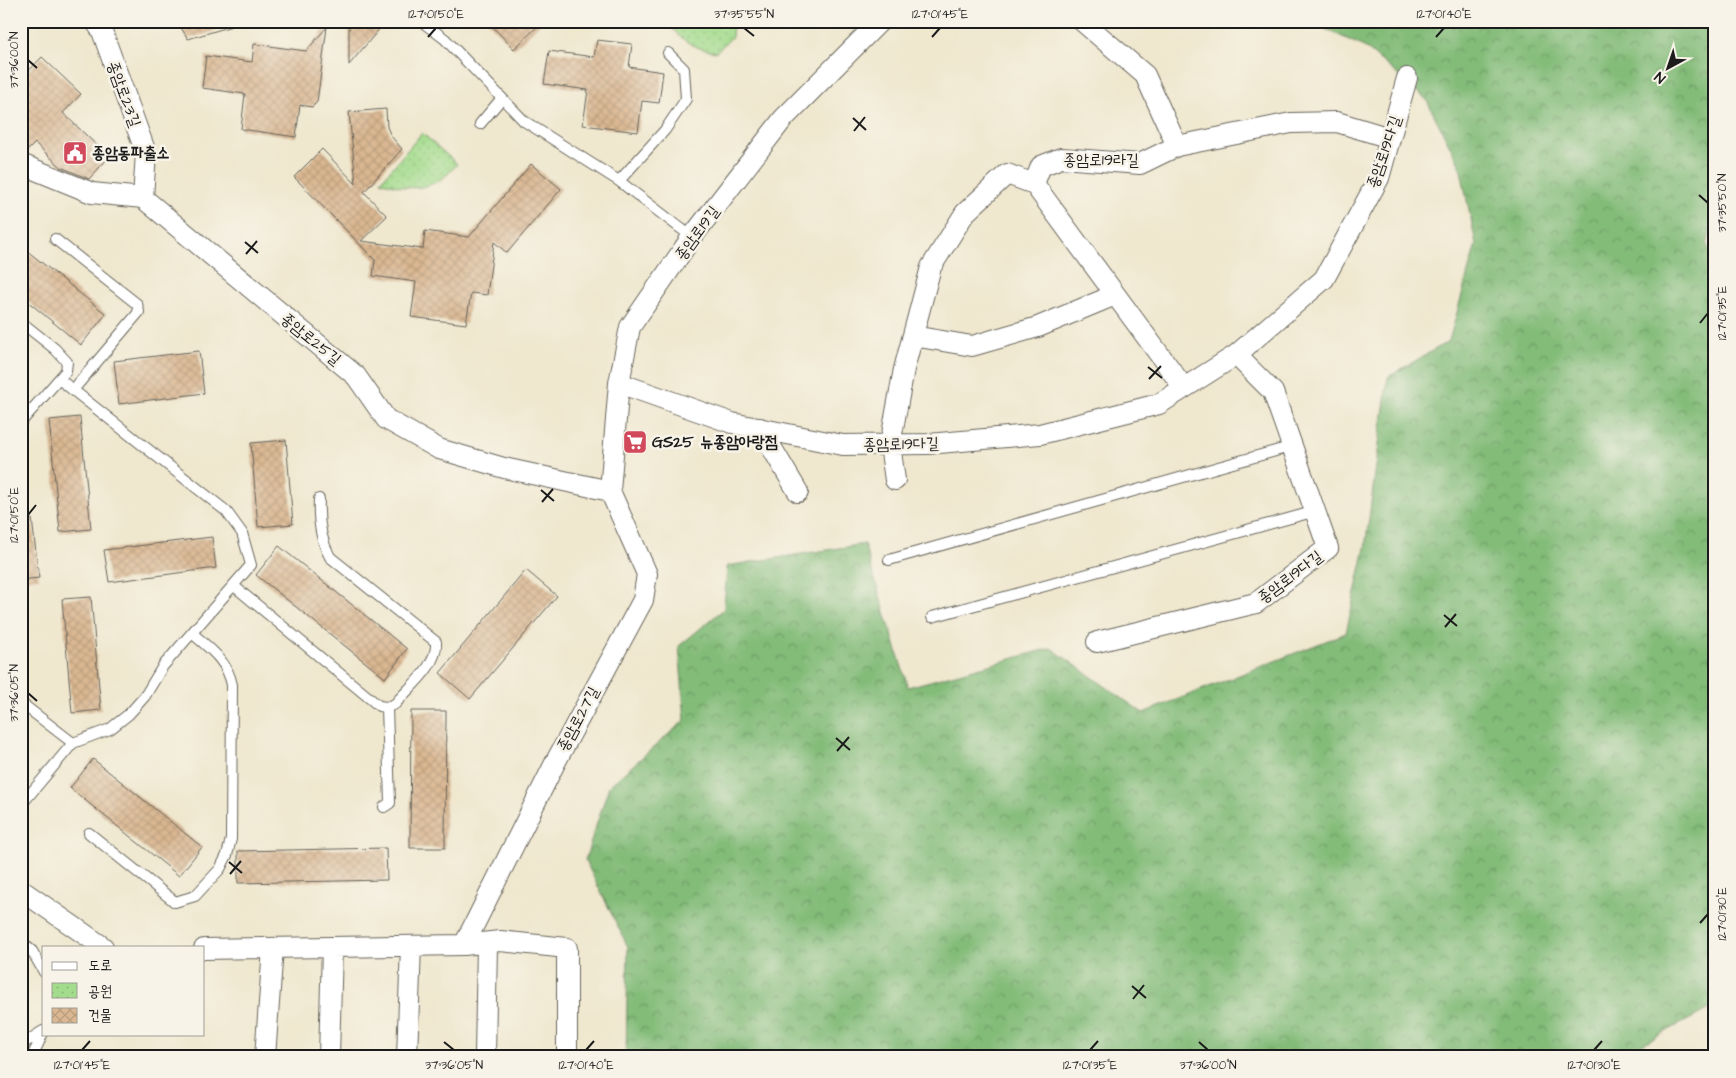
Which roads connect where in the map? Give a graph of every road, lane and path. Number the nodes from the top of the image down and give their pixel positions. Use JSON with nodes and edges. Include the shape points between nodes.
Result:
{"nodes":[{"id":1,"x":95,"y":21,"type":"edge"},
{"id":2,"x":421,"y":21,"type":"edge"},
{"id":3,"x":880,"y":21,"type":"edge"},
{"id":4,"x":1082,"y":21,"type":"edge"},
{"id":5,"x":668,"y":53,"type":"dead end"},
{"id":6,"x":1407,"y":78,"type":"dead end"},
{"id":7,"x":502,"y":98,"type":"junction"},
{"id":8,"x":480,"y":124,"type":"dead end"},
{"id":9,"x":1390,"y":138,"type":"junction"},
{"id":10,"x":1176,"y":146,"type":"junction"},
{"id":11,"x":23,"y":167,"type":"edge"},
{"id":12,"x":620,"y":181,"type":"junction"},
{"id":13,"x":1034,"y":184,"type":"junction"},
{"id":14,"x":143,"y":198,"type":"junction"},
{"id":15,"x":692,"y":237,"type":"junction"},
{"id":16,"x":55,"y":239,"type":"dead end"},
{"id":17,"x":1115,"y":295,"type":"junction"},
{"id":18,"x":21,"y":322,"type":"edge"},
{"id":19,"x":913,"y":336,"type":"junction"},
{"id":20,"x":1236,"y":355,"type":"junction"},
{"id":21,"x":59,"y":379,"type":"junction"},
{"id":22,"x":619,"y":383,"type":"junction"},
{"id":23,"x":1184,"y":388,"type":"junction"},
{"id":24,"x":73,"y":390,"type":"junction"},
{"id":25,"x":21,"y":422,"type":"edge"},
{"id":26,"x":760,"y":428,"type":"junction"},
{"id":27,"x":890,"y":444,"type":"junction"},
{"id":28,"x":1293,"y":446,"type":"junction"},
{"id":29,"x":895,"y":480,"type":"dead end"},
{"id":30,"x":610,"y":491,"type":"junction"},
{"id":31,"x":798,"y":492,"type":"dead end"},
{"id":32,"x":319,"y":499,"type":"dead end"},
{"id":33,"x":1316,"y":511,"type":"junction"},
{"id":34,"x":889,"y":560,"type":"dead end"},
{"id":35,"x":234,"y":586,"type":"junction"},
{"id":36,"x":932,"y":617,"type":"dead end"},
{"id":37,"x":192,"y":633,"type":"junction"},
{"id":38,"x":1097,"y":642,"type":"dead end"},
{"id":39,"x":21,"y":703,"type":"edge"},
{"id":40,"x":387,"y":707,"type":"junction"},
{"id":41,"x":73,"y":743,"type":"junction"},
{"id":42,"x":21,"y":804,"type":"edge"},
{"id":43,"x":384,"y":807,"type":"dead end"},
{"id":44,"x":89,"y":833,"type":"dead end"},
{"id":45,"x":21,"y":890,"type":"edge"},
{"id":46,"x":21,"y":942,"type":"edge"},
{"id":47,"x":487,"y":942,"type":"junction"},
{"id":48,"x":464,"y":945,"type":"junction"},
{"id":49,"x":102,"y":946,"type":"edge"},
{"id":50,"x":411,"y":946,"type":"junction"},
{"id":51,"x":332,"y":947,"type":"junction"},
{"id":52,"x":273,"y":948,"type":"junction"},
{"id":53,"x":205,"y":949,"type":"edge"},
{"id":54,"x":42,"y":968,"type":"edge"},
{"id":55,"x":42,"y":1032,"type":"edge"},
{"id":56,"x":42,"y":1035,"type":"edge"},
{"id":57,"x":21,"y":1045,"type":"edge"},
{"id":58,"x":32,"y":1057,"type":"edge"},
{"id":59,"x":265,"y":1057,"type":"edge"},
{"id":60,"x":329,"y":1057,"type":"edge"},
{"id":61,"x":407,"y":1057,"type":"edge"},
{"id":62,"x":485,"y":1057,"type":"edge"},
{"id":63,"x":567,"y":1057,"type":"edge"}],
"edges":[{"from":1,"to":14,"type":"street","name":"종암로23길","via":[[102,31],[146,153]]},
{"from":2,"to":7,"type":"lane","via":[[445,39]]},
{"from":3,"to":15,"type":"street","name":"종암로19길","via":[[783,119]]},
{"from":4,"to":10,"type":"street","via":[[1145,74]]},
{"from":5,"to":12,"type":"lane","via":[[684,69],[686,99]]},
{"from":6,"to":9,"type":"street","name":"종암로19다길"},
{"from":7,"to":8,"type":"lane"},
{"from":7,"to":12,"type":"lane","via":[[524,121]]},
{"from":9,"to":10,"type":"street","name":"종암로19라길","via":[[1337,122],[1291,124]]},
{"from":9,"to":20,"type":"street","name":"종암로19다길","via":[[1379,178],[1324,279]]},
{"from":10,"to":13,"type":"street","name":"종암로19라길","via":[[1140,164],[1061,158],[1041,166]]},
{"from":11,"to":14,"type":"street","via":[[92,193]]},
{"from":12,"to":15,"type":"lane"},
{"from":13,"to":17,"type":"street"},
{"from":13,"to":19,"type":"street","via":[[1007,174],[965,213],[931,268]]},
{"from":14,"to":30,"type":"street","name":"종암로25길","via":[[356,376],[386,419],[440,449],[504,468]]},
{"from":15,"to":22,"type":"street","name":"종암로19길","via":[[630,327]]},
{"from":16,"to":24,"type":"lane","via":[[137,304],[139,312]]},
{"from":17,"to":19,"type":"street","via":[[1038,327],[972,346]]},
{"from":17,"to":23,"type":"street"},
{"from":18,"to":21,"type":"lane","via":[[67,362],[66,371]]},
{"from":19,"to":27,"type":"street"},
{"from":20,"to":23,"type":"street","name":"종암로19다길"},
{"from":20,"to":28,"type":"street","name":"종암로19다길","via":[[1273,392]]},
{"from":21,"to":24,"type":"lane"},
{"from":21,"to":25,"type":"lane"},
{"from":22,"to":26,"type":"street","name":"종암로19다길","via":[[732,423]]},
{"from":22,"to":30,"type":"street","name":"종암로19길"},
{"from":23,"to":27,"type":"street","name":"종암로19다길","via":[[1159,404],[1040,434],[928,444]]},
{"from":24,"to":35,"type":"lane","via":[[226,511],[242,533],[251,565]]},
{"from":26,"to":27,"type":"street","name":"종암로19다길","via":[[843,445]]},
{"from":26,"to":31,"type":"street"},
{"from":27,"to":29,"type":"street"},
{"from":28,"to":33,"type":"street","name":"종암로19다길"},
{"from":28,"to":34,"type":"lane"},
{"from":30,"to":48,"type":"street","name":"종암로27길","via":[[647,574],[643,600],[556,761]]},
{"from":32,"to":40,"type":"lane","via":[[320,532],[330,557],[436,642],[432,661],[395,704]]},
{"from":33,"to":36,"type":"lane"},
{"from":33,"to":38,"type":"street","name":"종암로19다길","via":[[1328,548],[1256,603]]},
{"from":35,"to":37,"type":"lane"},
{"from":35,"to":40,"type":"lane","via":[[370,699],[379,706]]},
{"from":37,"to":41,"type":"lane","via":[[163,666],[145,696],[129,714],[110,729]]},
{"from":37,"to":44,"type":"lane","via":[[219,656],[230,672],[232,684],[231,839],[220,869],[195,896],[175,902]]},
{"from":39,"to":41,"type":"lane"},
{"from":40,"to":43,"type":"lane","via":[[390,803]]},
{"from":41,"to":42,"type":"lane"},
{"from":45,"to":49,"type":"street"},
{"from":46,"to":54,"type":"lane","via":[[32,951]]},
{"from":47,"to":48,"type":"street"},
{"from":47,"to":62,"type":"street"},
{"from":47,"to":63,"type":"street","via":[[567,948]]},
{"from":48,"to":50,"type":"street"},
{"from":50,"to":51,"type":"street"},
{"from":50,"to":61,"type":"street"},
{"from":51,"to":52,"type":"street"},
{"from":51,"to":60,"type":"street"},
{"from":52,"to":53,"type":"street"},
{"from":52,"to":59,"type":"street"},
{"from":55,"to":57,"type":"lane"},
{"from":56,"to":58,"type":"lane"}]}
